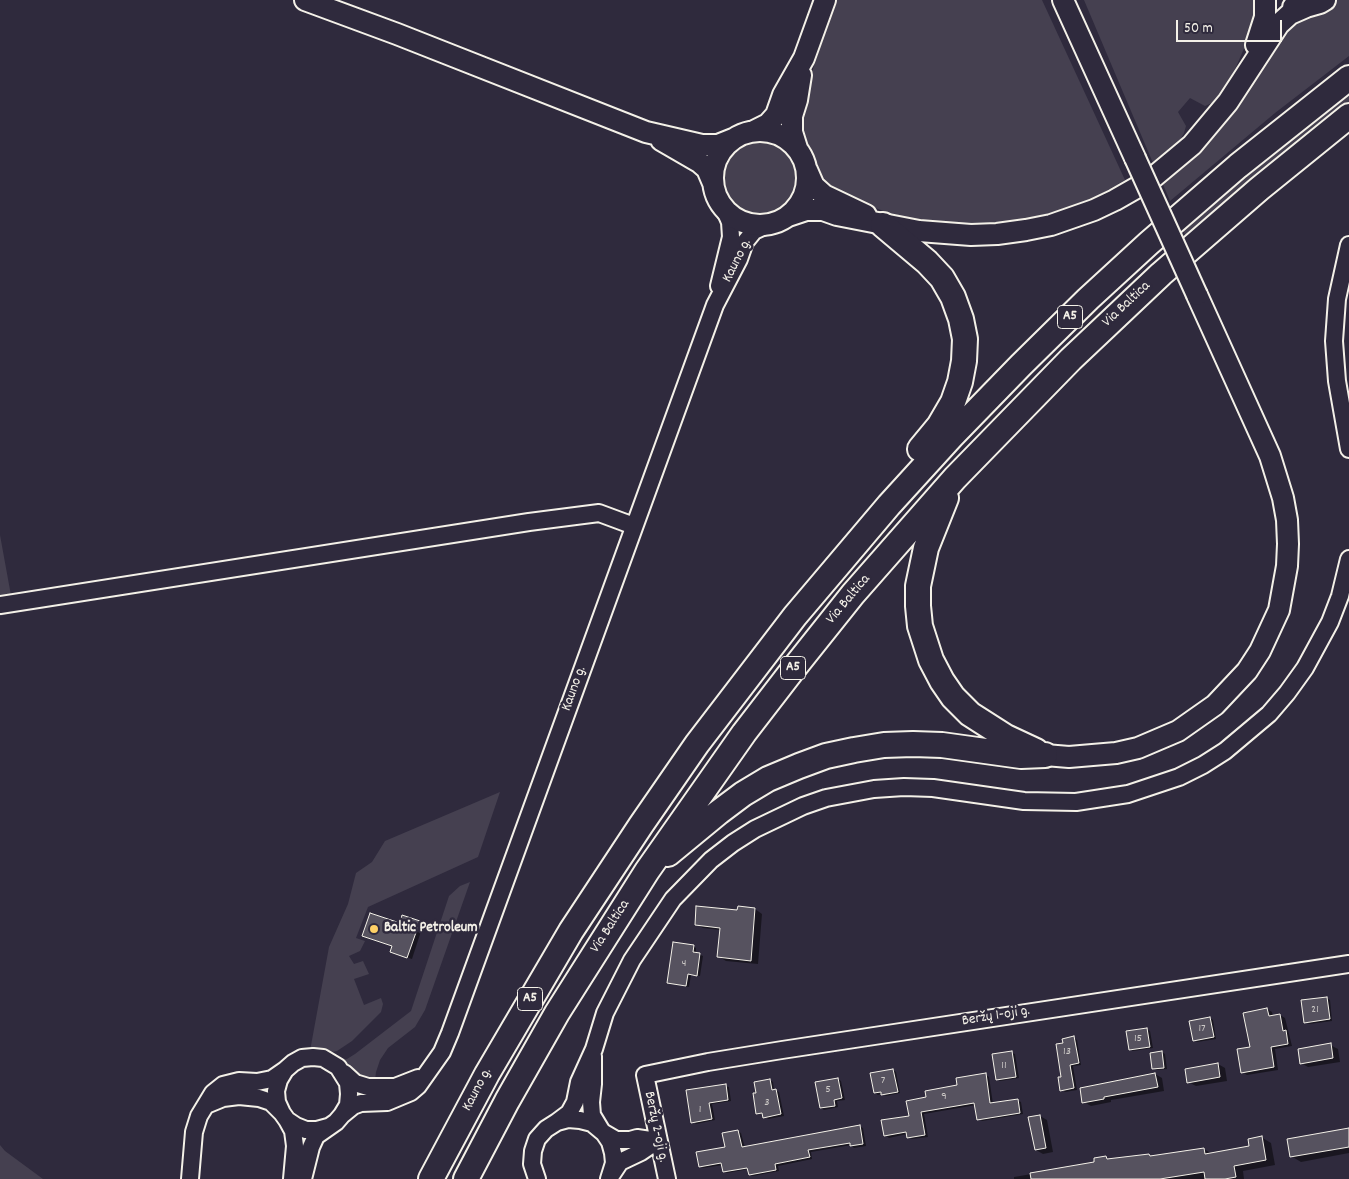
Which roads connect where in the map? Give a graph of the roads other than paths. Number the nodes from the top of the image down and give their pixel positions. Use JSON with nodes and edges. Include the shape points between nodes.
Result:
{"nodes":[{"id":1,"x":304,"y":0,"type":"edge"},
{"id":2,"x":825,"y":0,"type":"edge"},
{"id":3,"x":1063,"y":0,"type":"edge"},
{"id":4,"x":1265,"y":0,"type":"edge"},
{"id":5,"x":1275,"y":0,"type":"edge"},
{"id":6,"x":1325,"y":0,"type":"edge"},
{"id":7,"x":1306,"y":8,"type":"junction"},
{"id":8,"x":804,"y":58,"type":"junction"},
{"id":9,"x":1349,"y":78,"type":"edge"},
{"id":10,"x":1243,"y":80,"type":"junction"},
{"id":11,"x":1349,"y":116,"type":"edge"},
{"id":12,"x":754,"y":131,"type":"junction"},
{"id":13,"x":646,"y":132,"type":"junction"},
{"id":14,"x":733,"y":139,"type":"junction"},
{"id":15,"x":798,"y":148,"type":"junction"},
{"id":16,"x":807,"y":170,"type":"junction"},
{"id":17,"x":713,"y":183,"type":"junction"},
{"id":18,"x":724,"y":208,"type":"junction"},
{"id":19,"x":788,"y":216,"type":"junction"},
{"id":20,"x":769,"y":224,"type":"junction"},
{"id":21,"x":883,"y":224,"type":"junction"},
{"id":22,"x":1349,"y":245,"type":"edge"},
{"id":23,"x":715,"y":305,"type":"junction"},
{"id":24,"x":1349,"y":449,"type":"edge"},
{"id":25,"x":955,"y":478,"type":"junction"},
{"id":26,"x":634,"y":526,"type":"junction"},
{"id":27,"x":1349,"y":559,"type":"edge"},
{"id":28,"x":820,"y":586,"type":"junction"},
{"id":29,"x":0,"y":605,"type":"edge"},
{"id":30,"x":1045,"y":755,"type":"junction"},
{"id":31,"x":640,"y":825,"type":"joint"},
{"id":32,"x":647,"y":871,"type":"junction"},
{"id":33,"x":1349,"y":964,"type":"edge"},
{"id":34,"x":594,"y":1048,"type":"junction"},
{"id":35,"x":285,"y":1070,"type":"junction"},
{"id":36,"x":430,"y":1070,"type":"junction"},
{"id":37,"x":343,"y":1073,"type":"junction"},
{"id":38,"x":645,"y":1075,"type":"joint"},
{"id":39,"x":206,"y":1105,"type":"junction"},
{"id":40,"x":342,"y":1115,"type":"junction"},
{"id":41,"x":284,"y":1116,"type":"junction"},
{"id":42,"x":557,"y":1122,"type":"junction"},
{"id":43,"x":328,"y":1127,"type":"junction"},
{"id":44,"x":603,"y":1132,"type":"junction"},
{"id":45,"x":658,"y":1141,"type":"junction"},
{"id":46,"x":610,"y":1177,"type":"edge"},
{"id":47,"x":536,"y":1178,"type":"edge"},
{"id":48,"x":190,"y":1179,"type":"edge"},
{"id":49,"x":292,"y":1179,"type":"edge"},
{"id":50,"x":303,"y":1179,"type":"edge"},
{"id":51,"x":431,"y":1179,"type":"edge"},
{"id":52,"x":466,"y":1179,"type":"edge"},
{"id":53,"x":667,"y":1179,"type":"edge"}],
"edges":[{"from":1,"to":13,"type":"main road"},
{"from":2,"to":8,"type":"main road"},
{"from":3,"to":30,"type":"main road","bridge":true,"via":[[1270,456],[1283,498],[1288,551],[1279,610],[1267,638],[1247,671],[1215,706],[1178,731],[1144,746],[1116,753],[1070,757]]},
{"from":4,"to":10,"type":"main road","via":[[1262,32]]},
{"from":5,"to":7,"type":"main road","via":[[1292,7]]},
{"from":6,"to":7,"type":"main road"},
{"from":7,"to":10,"type":"main road","via":[[1290,14],[1279,24]]},
{"from":8,"to":12,"type":"main road","via":[[776,114],[768,124]]},
{"from":8,"to":15,"type":"main road","via":[[792,116],[792,132]]},
{"from":9,"to":28,"type":"highway","name":"Via Baltica","number":"A5","via":[[1238,166],[1088,299],[951,437]]},
{"from":10,"to":21,"type":"main road","via":[[1209,127],[1173,162],[1134,190],[1094,210],[1051,225],[997,234],[946,235]]},
{"from":11,"to":25,"type":"highway","name":"Via Baltica","number":"A5","via":[[1161,274],[1071,359]]},
{"from":12,"to":14,"type":"main road"},
{"from":12,"to":15,"type":"main road","via":[[778,134]]},
{"from":13,"to":14,"type":"main road","via":[[702,145],[718,145]]},
{"from":13,"to":17,"type":"main road","via":[[699,162],[707,169]]},
{"from":14,"to":17,"type":"main road","via":[[717,158]]},
{"from":15,"to":16,"type":"main road"},
{"from":16,"to":19,"type":"main road","via":[[804,196]]},
{"from":16,"to":21,"type":"main road","via":[[814,186],[824,195]]},
{"from":17,"to":18,"type":"main road"},
{"from":18,"to":20,"type":"main road","via":[[744,222]]},
{"from":18,"to":23,"type":"street","name":"Kauno g.","via":[[730,222],[730,237]]},
{"from":19,"to":20,"type":"main road"},
{"from":19,"to":21,"type":"main road","via":[[806,210],[823,210]]},
{"from":20,"to":23,"type":"street","name":"Kauno g.","via":[[754,231],[745,242]]},
{"from":21,"to":28,"type":"highway","via":[[927,262],[953,297],[965,339],[962,375],[954,402],[939,426],[858,526]]},
{"from":22,"to":24,"type":"street","via":[[1337,299],[1334,341],[1337,381]]},
{"from":23,"to":26,"type":"street","name":"Kauno g."},
{"from":25,"to":30,"type":"highway","via":[[921,567],[918,606],[923,638],[942,681],[970,714],[1006,737]]},
{"from":25,"to":32,"type":"highway","name":"Via Baltica","number":"A5","via":[[853,594],[798,663],[744,733]]},
{"from":26,"to":29,"type":"street","via":[[599,513]]},
{"from":26,"to":36,"type":"street","name":"Kauno g.","via":[[450,1033]]},
{"from":27,"to":34,"type":"street","via":[[1330,622],[1306,668],[1287,693],[1269,714],[1225,751],[1179,776],[1128,794],[1076,802],[1024,801],[932,788],[874,789],[826,798],[778,816],[755,829],[711,860],[669,906],[620,982],[605,1013]]},
{"from":28,"to":31,"type":"highway","name":"Via Baltica","number":"A5","via":[[703,736]]},
{"from":30,"to":32,"type":"highway","via":[[1020,756],[913,744],[884,745],[826,756],[768,779],[743,794]]},
{"from":31,"to":51,"type":"highway","name":"Kauno g.","number":"A5","via":[[523,1011]]},
{"from":32,"to":52,"type":"highway","name":"Via Baltica","number":"A5","via":[[558,1013]]},
{"from":33,"to":38,"type":"street","name":"Beržų 1-oji g.","via":[[754,1055]]},
{"from":34,"to":42,"type":"street","via":[[579,1082],[575,1102],[569,1113]]},
{"from":34,"to":44,"type":"street","via":[[590,1102],[592,1115]]},
{"from":35,"to":37,"type":"street","via":[[302,1058],[313,1057],[331,1062]]},
{"from":35,"to":39,"type":"street","via":[[257,1082],[223,1085],[212,1093]]},
{"from":35,"to":41,"type":"street","via":[[276,1091]]},
{"from":36,"to":37,"type":"street","via":[[410,1082],[386,1088],[362,1087]]},
{"from":36,"to":40,"type":"street","name":"Kauno g.","via":[[418,1086],[403,1096],[387,1102],[361,1103]]},
{"from":37,"to":40,"type":"street","via":[[350,1094]]},
{"from":38,"to":45,"type":"street","name":"Beržų 2-oji g."},
{"from":39,"to":41,"type":"street","via":[[223,1098],[259,1098],[271,1102]]},
{"from":39,"to":48,"type":"street","via":[[194,1132]]},
{"from":40,"to":43,"type":"street"},
{"from":41,"to":43,"type":"street","via":[[306,1130]]},
{"from":41,"to":49,"type":"street","via":[[296,1146]]},
{"from":42,"to":44,"type":"street","via":[[580,1120],[592,1123]]},
{"from":42,"to":47,"type":"street","via":[[546,1129],[533,1151]]},
{"from":43,"to":50,"type":"street","via":[[316,1136]]},
{"from":44,"to":45,"type":"street","via":[[616,1140]]},
{"from":44,"to":46,"type":"street","via":[[614,1152]]},
{"from":45,"to":46,"type":"street","via":[[620,1162]]},
{"from":45,"to":53,"type":"street","name":"Beržų 2-oji g."}]}
